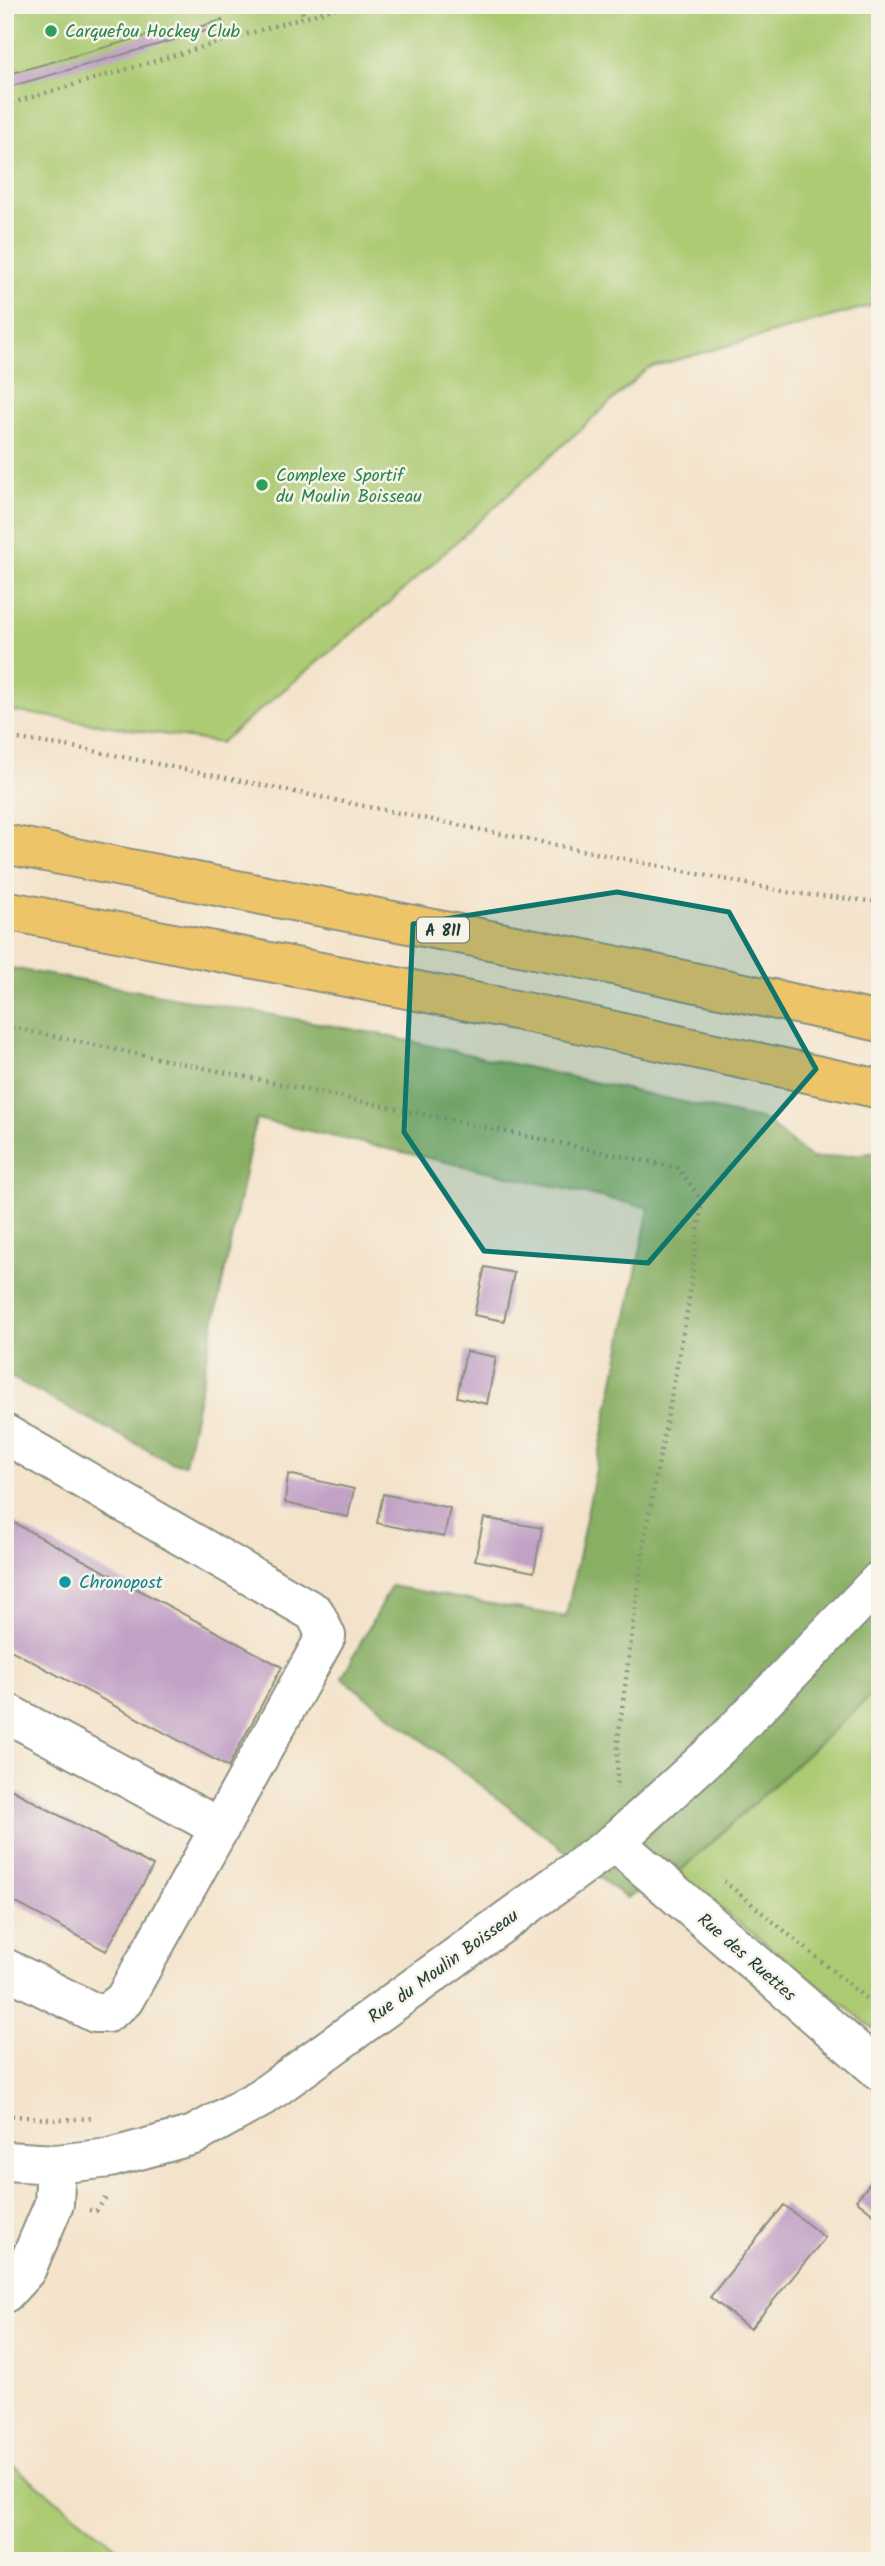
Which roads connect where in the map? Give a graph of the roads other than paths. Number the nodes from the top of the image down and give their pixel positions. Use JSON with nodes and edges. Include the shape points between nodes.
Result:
{"nodes":[{"id":1,"x":5,"y":844,"type":"edge"},
{"id":2,"x":5,"y":910,"type":"edge"},
{"id":3,"x":880,"y":1022,"type":"edge"},
{"id":4,"x":880,"y":1089,"type":"edge"},
{"id":5,"x":5,"y":1434,"type":"edge"},
{"id":6,"x":880,"y":1580,"type":"edge"},
{"id":7,"x":5,"y":1712,"type":"edge"},
{"id":8,"x":220,"y":1828,"type":"junction"},
{"id":9,"x":615,"y":1842,"type":"junction"},
{"id":10,"x":5,"y":1968,"type":"edge"},
{"id":11,"x":880,"y":2071,"type":"edge"},
{"id":12,"x":5,"y":2161,"type":"edge"},
{"id":13,"x":56,"y":2164,"type":"junction"},
{"id":14,"x":5,"y":2293,"type":"edge"}],
"edges":[{"from":1,"to":3,"type":"highway","number":"A 811"},
{"from":2,"to":4,"type":"highway","via":[[536,1014]]},
{"from":5,"to":8,"type":"street","via":[[314,1613],[327,1636]]},
{"from":6,"to":9,"type":"street","name":"Rue du Moulin Boisseau","via":[[719,1747]]},
{"from":7,"to":8,"type":"street"},
{"from":8,"to":10,"type":"street","via":[[124,2000],[107,2013],[94,2013]]},
{"from":9,"to":11,"type":"street","name":"Rue des Ruettes"},
{"from":9,"to":13,"type":"street","name":"Rue du Moulin Boisseau","via":[[261,2098],[194,2135],[110,2158]]},
{"from":12,"to":13,"type":"street","name":"Rue du Moulin Boisseau"},
{"from":13,"to":14,"type":"street","via":[[54,2204],[26,2270]]}]}
